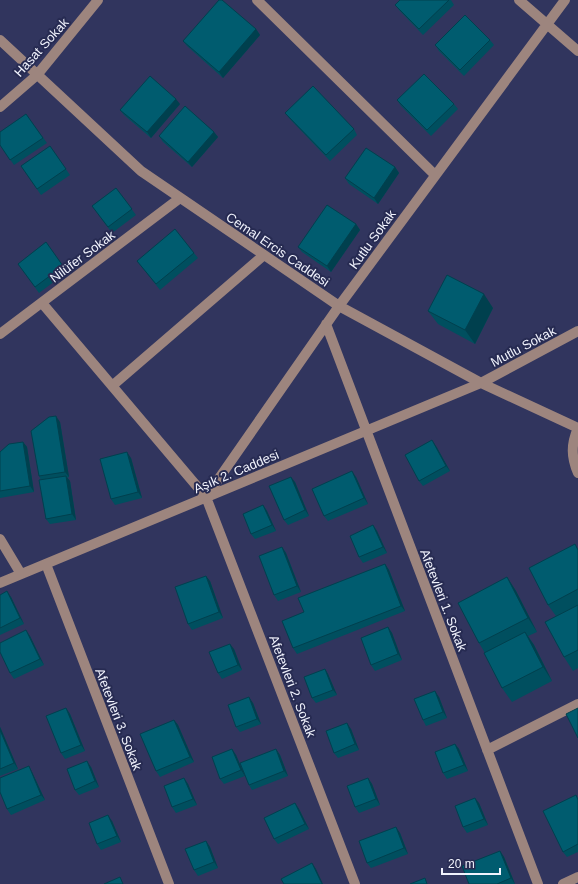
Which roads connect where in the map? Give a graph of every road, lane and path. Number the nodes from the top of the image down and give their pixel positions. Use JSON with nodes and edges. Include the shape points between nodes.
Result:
{"nodes":[{"id":1,"x":98,"y":0,"type":"edge"},
{"id":2,"x":258,"y":0,"type":"edge"},
{"id":3,"x":519,"y":0,"type":"edge"},
{"id":4,"x":565,"y":0,"type":"edge"},
{"id":5,"x":547,"y":24,"type":"junction"},
{"id":6,"x":0,"y":40,"type":"edge"},
{"id":7,"x":578,"y":51,"type":"edge"},
{"id":8,"x":37,"y":74,"type":"junction"},
{"id":9,"x":0,"y":107,"type":"edge"},
{"id":10,"x":435,"y":174,"type":"junction"},
{"id":11,"x":180,"y":198,"type":"junction"},
{"id":12,"x":264,"y":255,"type":"junction"},
{"id":13,"x":42,"y":303,"type":"junction"},
{"id":14,"x":339,"y":306,"type":"junction"},
{"id":15,"x":326,"y":324,"type":"junction"},
{"id":16,"x":578,"y":331,"type":"edge"},
{"id":17,"x":0,"y":334,"type":"edge"},
{"id":18,"x":481,"y":383,"type":"junction"},
{"id":19,"x":112,"y":386,"type":"junction"},
{"id":20,"x":578,"y":428,"type":"edge"},
{"id":21,"x":366,"y":431,"type":"junction"},
{"id":22,"x":578,"y":473,"type":"edge"},
{"id":23,"x":206,"y":497,"type":"junction"},
{"id":24,"x":0,"y":539,"type":"edge"},
{"id":25,"x":46,"y":564,"type":"junction"},
{"id":26,"x":21,"y":574,"type":"junction"},
{"id":27,"x":0,"y":583,"type":"edge"},
{"id":28,"x":578,"y":704,"type":"edge"},
{"id":29,"x":487,"y":750,"type":"junction"},
{"id":30,"x":578,"y":877,"type":"edge"},
{"id":31,"x":169,"y":884,"type":"edge"},
{"id":32,"x":355,"y":884,"type":"edge"},
{"id":33,"x":538,"y":884,"type":"edge"},
{"id":34,"x":563,"y":884,"type":"edge"}],
"edges":[{"from":1,"to":8,"type":"street","name":"Hasat Sokak"},
{"from":2,"to":10,"type":"street"},
{"from":3,"to":5,"type":"street"},
{"from":4,"to":5,"type":"street","name":"Kutlu Sokak"},
{"from":5,"to":7,"type":"street"},
{"from":5,"to":10,"type":"street","name":"Kutlu Sokak"},
{"from":6,"to":8,"type":"street","name":"Cemal Ercis Caddesi"},
{"from":8,"to":9,"type":"street","name":"Hasat Sokak"},
{"from":8,"to":11,"type":"street","name":"Cemal Ercis Caddesi","via":[[141,172]]},
{"from":10,"to":14,"type":"street","name":"Kutlu Sokak"},
{"from":11,"to":12,"type":"street","name":"Cemal Ercis Caddesi"},
{"from":11,"to":13,"type":"street","name":"Nilüfer Sokak"},
{"from":12,"to":14,"type":"street","name":"Cemal Ercis Caddesi"},
{"from":12,"to":19,"type":"street"},
{"from":13,"to":17,"type":"street","name":"Nilüfer Sokak"},
{"from":13,"to":19,"type":"street","name":"Afetevleri 2. Sokak"},
{"from":14,"to":15,"type":"street","name":"Kutlu Sokak"},
{"from":14,"to":18,"type":"street","name":"Cemal Ercis Caddesi"},
{"from":15,"to":21,"type":"street","name":"Afetevleri 1. Sokak"},
{"from":15,"to":23,"type":"street","name":"Kutlu Sokak"},
{"from":16,"to":18,"type":"street","name":"Mutlu Sokak"},
{"from":18,"to":20,"type":"street","name":"Cemal Ercis Caddesi"},
{"from":18,"to":21,"type":"street","name":"Aşık 2. Caddesi"},
{"from":19,"to":23,"type":"street","name":"Afetevleri 2. Sokak"},
{"from":20,"to":22,"type":"street","via":[[572,458]]},
{"from":21,"to":23,"type":"street","name":"Aşık 2. Caddesi"},
{"from":21,"to":29,"type":"street","name":"Afetevleri 1. Sokak"},
{"from":23,"to":25,"type":"street","name":"Aşık 2. Caddesi"},
{"from":23,"to":32,"type":"street","name":"Afetevleri 2. Sokak"},
{"from":24,"to":26,"type":"street"},
{"from":25,"to":26,"type":"street","name":"Aşık 2. Caddesi"},
{"from":25,"to":31,"type":"street","name":"Afetevleri 3. Sokak"},
{"from":26,"to":27,"type":"street","name":"Aşık 2. Caddesi"},
{"from":28,"to":29,"type":"street"},
{"from":29,"to":33,"type":"street","name":"Afetevleri 1. Sokak"},
{"from":30,"to":34,"type":"street"}]}
